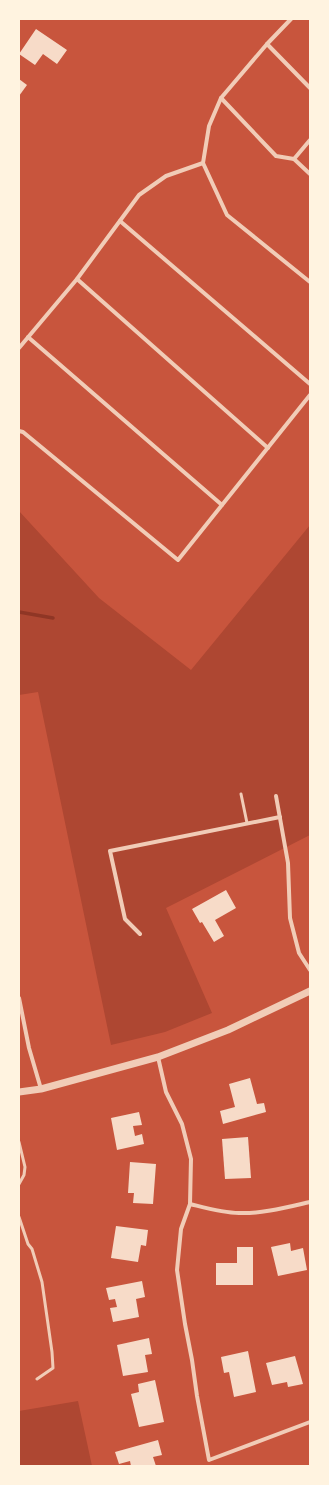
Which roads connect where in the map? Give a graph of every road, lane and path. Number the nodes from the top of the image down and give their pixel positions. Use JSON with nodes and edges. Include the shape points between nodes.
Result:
{"nodes":[{"id":1,"x":292,"y":19,"type":"edge"},
{"id":2,"x":267,"y":44,"type":"junction"},
{"id":3,"x":310,"y":88,"type":"edge"},
{"id":4,"x":221,"y":98,"type":"junction"},
{"id":5,"x":310,"y":140,"type":"edge"},
{"id":6,"x":294,"y":159,"type":"junction"},
{"id":7,"x":204,"y":163,"type":"junction"},
{"id":8,"x":310,"y":174,"type":"edge"},
{"id":9,"x":120,"y":221,"type":"junction"},
{"id":10,"x":77,"y":279,"type":"junction"},
{"id":11,"x":310,"y":282,"type":"edge"},
{"id":12,"x":28,"y":337,"type":"junction"},
{"id":13,"x":19,"y":348,"type":"edge"},
{"id":14,"x":310,"y":384,"type":"edge"},
{"id":15,"x":310,"y":395,"type":"edge"},
{"id":16,"x":19,"y":431,"type":"edge"},
{"id":17,"x":268,"y":448,"type":"junction"},
{"id":18,"x":222,"y":505,"type":"junction"},
{"id":19,"x":241,"y":794,"type":"dead end"},
{"id":20,"x":276,"y":796,"type":"dead end"},
{"id":21,"x":280,"y":817,"type":"junction"},
{"id":22,"x":247,"y":823,"type":"junction"},
{"id":23,"x":140,"y":934,"type":"dead end"},
{"id":24,"x":310,"y":970,"type":"edge"},
{"id":25,"x":310,"y":991,"type":"edge"},
{"id":26,"x":19,"y":998,"type":"edge"},
{"id":27,"x":158,"y":1057,"type":"junction"},
{"id":28,"x":41,"y":1089,"type":"junction"},
{"id":29,"x":19,"y":1092,"type":"edge"},
{"id":30,"x":19,"y":1142,"type":"edge"},
{"id":31,"x":19,"y":1184,"type":"edge"},
{"id":32,"x":310,"y":1202,"type":"edge"},
{"id":33,"x":190,"y":1204,"type":"junction"},
{"id":34,"x":19,"y":1216,"type":"edge"},
{"id":35,"x":37,"y":1379,"type":"dead end"},
{"id":36,"x":310,"y":1422,"type":"edge"}],
"edges":[{"from":1,"to":2,"type":"street"},
{"from":2,"to":3,"type":"street"},
{"from":2,"to":4,"type":"street"},
{"from":4,"to":6,"type":"street","via":[[276,156]]},
{"from":4,"to":7,"type":"street","via":[[210,126]]},
{"from":5,"to":6,"type":"street"},
{"from":6,"to":8,"type":"street"},
{"from":7,"to":9,"type":"street","via":[[166,176],[139,195]]},
{"from":7,"to":11,"type":"street","via":[[227,215]]},
{"from":9,"to":10,"type":"street"},
{"from":9,"to":14,"type":"street"},
{"from":10,"to":12,"type":"street"},
{"from":10,"to":17,"type":"street"},
{"from":12,"to":13,"type":"street"},
{"from":12,"to":18,"type":"street"},
{"from":15,"to":17,"type":"street"},
{"from":16,"to":18,"type":"street","via":[[178,560]]},
{"from":17,"to":18,"type":"street"},
{"from":19,"to":22,"type":"lane"},
{"from":20,"to":21,"type":"street"},
{"from":21,"to":22,"type":"street"},
{"from":21,"to":24,"type":"street","via":[[288,863],[290,918],[299,953]]},
{"from":22,"to":23,"type":"street","via":[[110,851],[126,919]]},
{"from":25,"to":27,"type":"street","via":[[228,1030]]},
{"from":26,"to":28,"type":"street","via":[[29,1048]]},
{"from":27,"to":28,"type":"street"},
{"from":27,"to":33,"type":"street","via":[[166,1092],[182,1124],[191,1159]]},
{"from":28,"to":29,"type":"street"},
{"from":30,"to":31,"type":"lane","via":[[25,1167]]},
{"from":32,"to":33,"type":"street","via":[[258,1213],[223,1212]]},
{"from":33,"to":36,"type":"street","via":[[181,1229],[177,1270],[209,1460]]},
{"from":34,"to":35,"type":"lane","via":[[42,1282],[52,1352],[53,1368]]}]}
